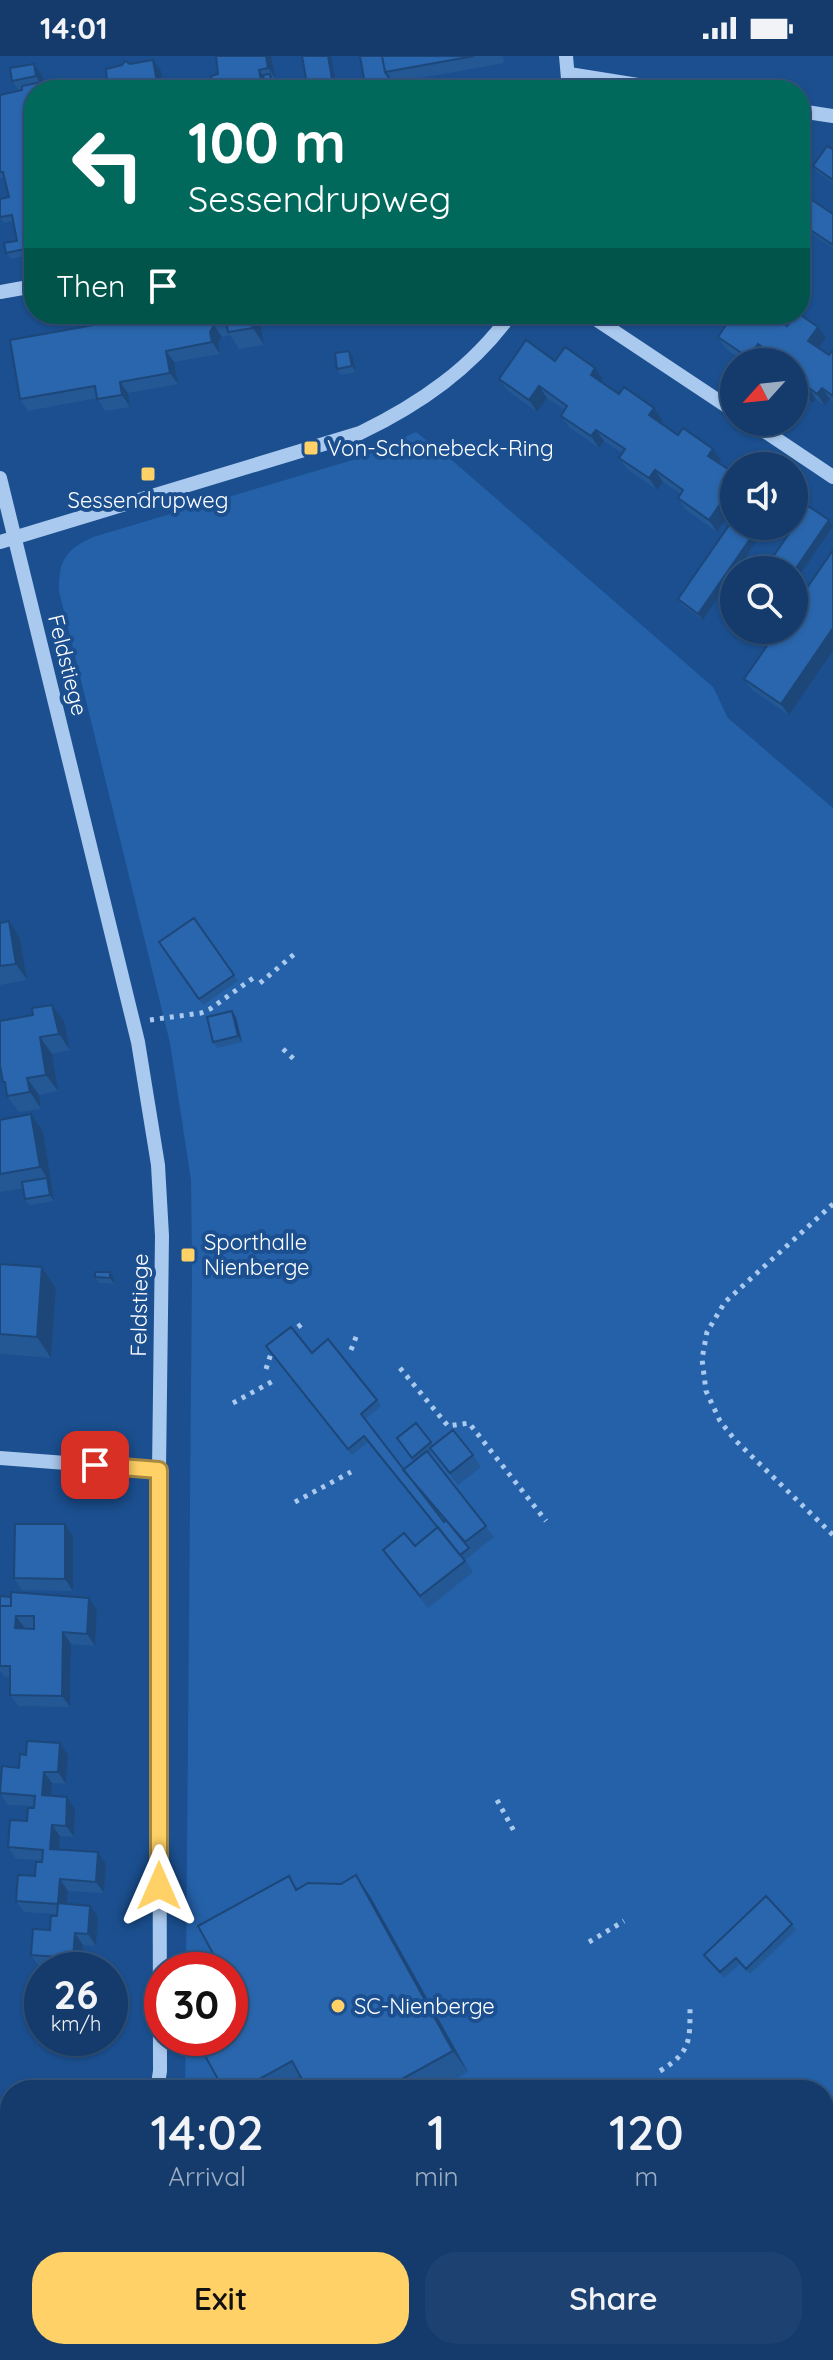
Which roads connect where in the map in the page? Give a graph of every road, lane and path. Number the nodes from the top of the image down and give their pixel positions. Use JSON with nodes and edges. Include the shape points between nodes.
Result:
{"nodes":[{"id":1,"x":566,"y":56,"type":"edge"},
{"id":2,"x":569,"y":74,"type":"junction"},
{"id":3,"x":569,"y":80,"type":"edge"},
{"id":4,"x":606,"y":80,"type":"edge"},
{"id":5,"x":810,"y":113,"type":"edge"},
{"id":6,"x":833,"y":116,"type":"edge"},
{"id":7,"x":24,"y":288,"type":"edge"},
{"id":8,"x":0,"y":292,"type":"edge"},
{"id":9,"x":503,"y":324,"type":"edge"},
{"id":10,"x":603,"y":324,"type":"edge"},
{"id":11,"x":720,"y":402,"type":"edge"},
{"id":12,"x":772,"y":436,"type":"edge"},
{"id":13,"x":833,"y":476,"type":"edge"},
{"id":14,"x":0,"y":478,"type":"edge"},
{"id":15,"x":7,"y":540,"type":"edge"},
{"id":16,"x":298,"y":951,"type":"dead end"},
{"id":17,"x":256,"y":976,"type":"dead end"},
{"id":18,"x":260,"y":983,"type":"dead end"},
{"id":19,"x":134,"y":1023,"type":"junction"},
{"id":20,"x":283,"y":1049,"type":"dead end"},
{"id":21,"x":297,"y":1062,"type":"dead end"},
{"id":22,"x":833,"y":1204,"type":"edge"},
{"id":23,"x":303,"y":1323,"type":"dead end"},
{"id":24,"x":358,"y":1332,"type":"dead end"},
{"id":25,"x":351,"y":1350,"type":"dead end"},
{"id":26,"x":400,"y":1368,"type":"dead end"},
{"id":27,"x":266,"y":1369,"type":"dead end"},
{"id":28,"x":275,"y":1380,"type":"dead end"},
{"id":29,"x":233,"y":1403,"type":"dead end"},
{"id":30,"x":0,"y":1458,"type":"edge"},
{"id":31,"x":159,"y":1470,"type":"junction"},
{"id":32,"x":351,"y":1472,"type":"dead end"},
{"id":33,"x":295,"y":1502,"type":"dead end"},
{"id":34,"x":546,"y":1521,"type":"dead end"},
{"id":35,"x":833,"y":1535,"type":"edge"},
{"id":36,"x":497,"y":1800,"type":"dead end"},
{"id":37,"x":515,"y":1833,"type":"dead end"},
{"id":38,"x":624,"y":1921,"type":"dead end"},
{"id":39,"x":589,"y":1942,"type":"dead end"},
{"id":40,"x":690,"y":2007,"type":"dead end"},
{"id":41,"x":660,"y":2071,"type":"dead end"},
{"id":42,"x":159,"y":2080,"type":"edge"}],
"edges":[{"from":1,"to":2,"type":"street"},
{"from":2,"to":3,"type":"street"},
{"from":2,"to":4,"type":"street"},
{"from":5,"to":6,"type":"street"},
{"from":7,"to":8,"type":"street"},
{"from":9,"to":15,"type":"street","via":[[455,376],[402,413],[360,433]]},
{"from":10,"to":11,"type":"street"},
{"from":12,"to":13,"type":"street"},
{"from":14,"to":15,"type":"street","name":"Feldstiege"},
{"from":15,"to":19,"type":"street","name":"Feldstiege"},
{"from":16,"to":18,"type":"path"},
{"from":17,"to":19,"type":"path","via":[[201,1013]]},
{"from":19,"to":31,"type":"street","name":"Feldstiege","via":[[151,1110],[162,1236]]},
{"from":20,"to":21,"type":"path"},
{"from":22,"to":35,"type":"path","via":[[725,1302],[707,1332],[702,1359],[706,1391],[720,1421]]},
{"from":23,"to":27,"type":"path","via":[[272,1349]]},
{"from":24,"to":25,"type":"path"},
{"from":26,"to":34,"type":"path","via":[[448,1426],[469,1423]]},
{"from":28,"to":29,"type":"path"},
{"from":30,"to":31,"type":"street"},
{"from":31,"to":42,"type":"street","name":"Feldstiege"},
{"from":32,"to":33,"type":"path"},
{"from":36,"to":37,"type":"path"},
{"from":38,"to":39,"type":"path"},
{"from":40,"to":41,"type":"path","via":[[690,2040],[678,2059]]}]}
